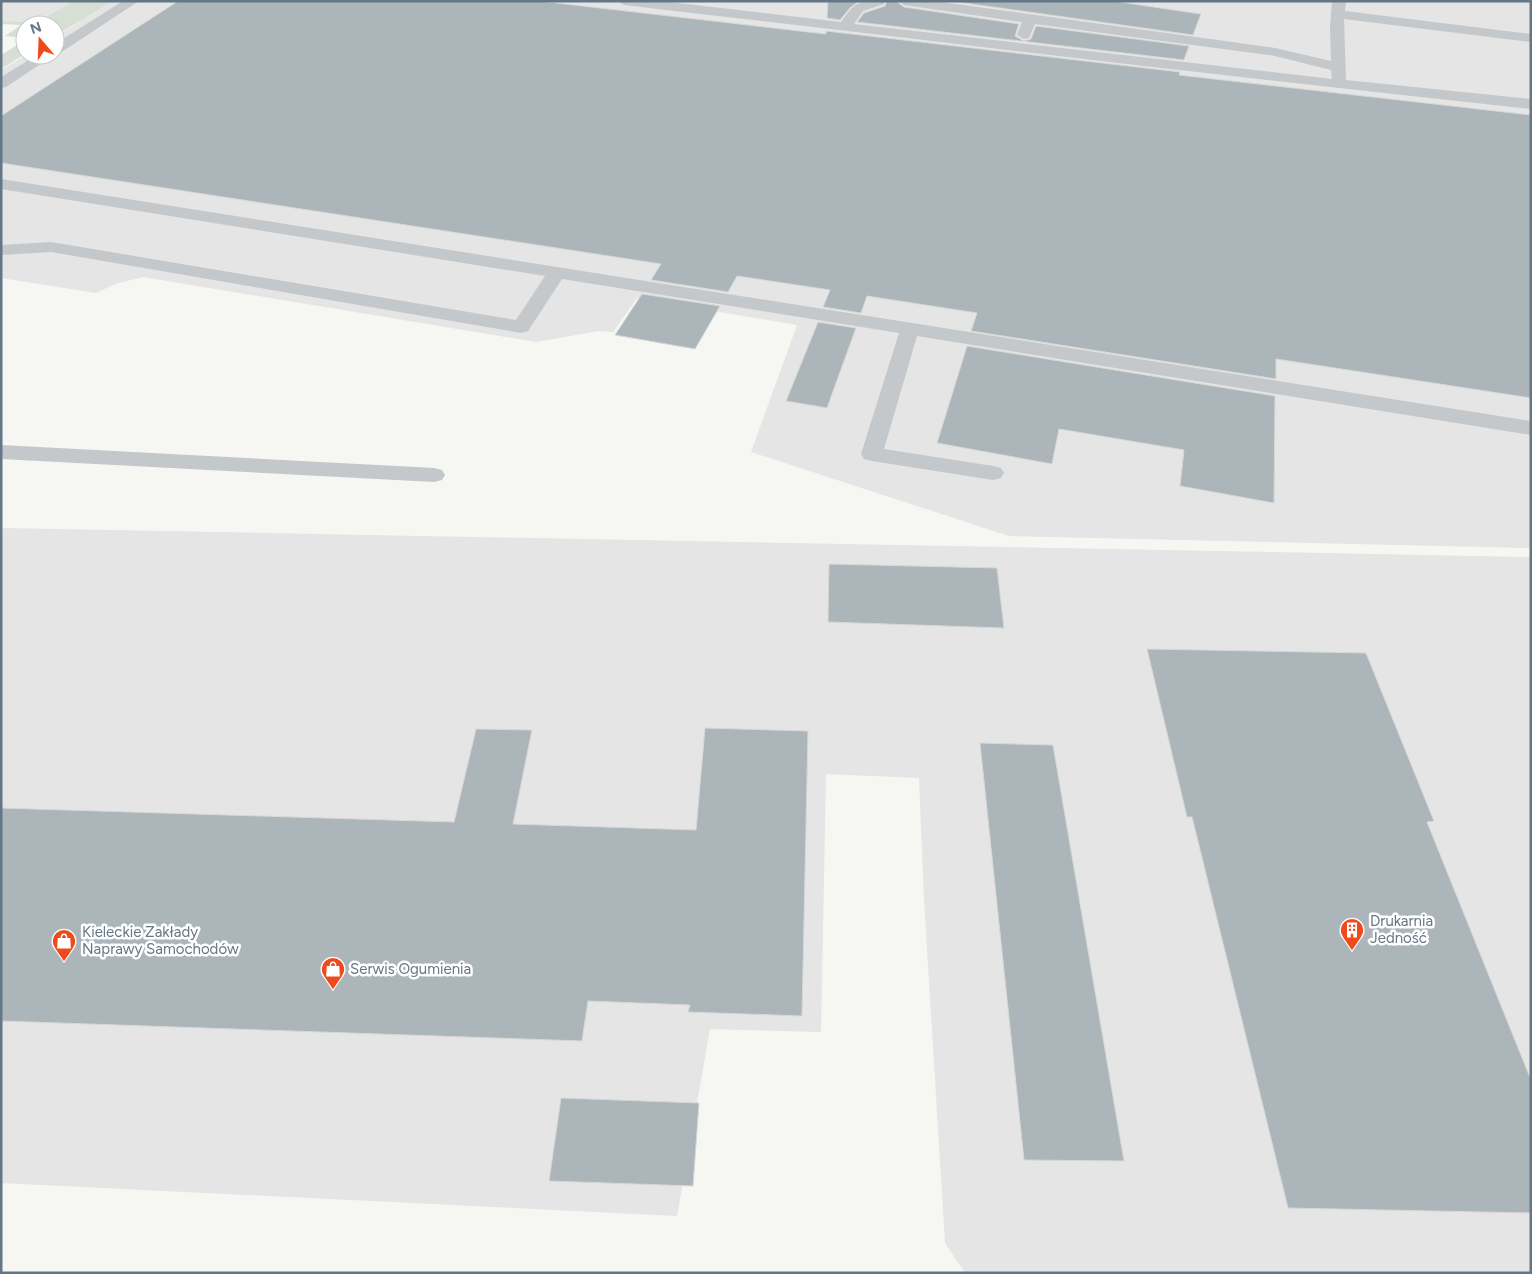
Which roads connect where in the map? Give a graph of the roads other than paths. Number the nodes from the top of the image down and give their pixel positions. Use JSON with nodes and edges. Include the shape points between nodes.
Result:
{"nodes":[{"id":1,"x":133,"y":1,"type":"edge"},
{"id":2,"x":624,"y":1,"type":"edge"},
{"id":3,"x":879,"y":1,"type":"edge"},
{"id":4,"x":904,"y":1,"type":"edge"},
{"id":5,"x":648,"y":3,"type":"edge"},
{"id":6,"x":1339,"y":8,"type":"edge"},
{"id":7,"x":1030,"y":19,"type":"junction"},
{"id":8,"x":845,"y":27,"type":"junction"},
{"id":9,"x":1531,"y":38,"type":"edge"},
{"id":10,"x":1191,"y":41,"type":"junction"},
{"id":11,"x":65,"y":44,"type":"edge"},
{"id":12,"x":1020,"y":47,"type":"junction"},
{"id":13,"x":1275,"y":52,"type":"junction"},
{"id":14,"x":32,"y":65,"type":"edge"},
{"id":15,"x":1192,"y":67,"type":"junction"},
{"id":16,"x":1339,"y":67,"type":"junction"},
{"id":17,"x":1279,"y":77,"type":"junction"},
{"id":18,"x":1,"y":84,"type":"edge"},
{"id":19,"x":1339,"y":84,"type":"junction"},
{"id":20,"x":1531,"y":104,"type":"edge"},
{"id":21,"x":1,"y":184,"type":"edge"},
{"id":22,"x":1,"y":250,"type":"edge"},
{"id":23,"x":557,"y":272,"type":"junction"},
{"id":24,"x":910,"y":328,"type":"junction"},
{"id":25,"x":1531,"y":428,"type":"edge"},
{"id":26,"x":1,"y":452,"type":"edge"},
{"id":27,"x":993,"y":473,"type":"dead end"},
{"id":28,"x":434,"y":475,"type":"dead end"}],
"edges":[{"from":1,"to":11,"type":"lane"},
{"from":2,"to":5,"type":"lane"},
{"from":3,"to":8,"type":"lane","via":[[858,8]]},
{"from":4,"to":7,"type":"lane"},
{"from":5,"to":8,"type":"lane"},
{"from":6,"to":9,"type":"lane"},
{"from":6,"to":16,"type":"lane"},
{"from":7,"to":10,"type":"lane"},
{"from":7,"to":12,"type":"lane"},
{"from":8,"to":12,"type":"lane"},
{"from":10,"to":13,"type":"lane"},
{"from":10,"to":15,"type":"lane"},
{"from":12,"to":15,"type":"lane"},
{"from":13,"to":16,"type":"lane"},
{"from":13,"to":17,"type":"lane"},
{"from":14,"to":18,"type":"lane"},
{"from":15,"to":17,"type":"lane"},
{"from":16,"to":19,"type":"lane"},
{"from":17,"to":19,"type":"lane"},
{"from":19,"to":20,"type":"lane"},
{"from":21,"to":23,"type":"lane"},
{"from":22,"to":23,"type":"lane","via":[[51,247],[521,328]]},
{"from":23,"to":24,"type":"lane"},
{"from":24,"to":25,"type":"lane"},
{"from":24,"to":27,"type":"lane","via":[[872,454]]},
{"from":26,"to":28,"type":"lane"}]}
